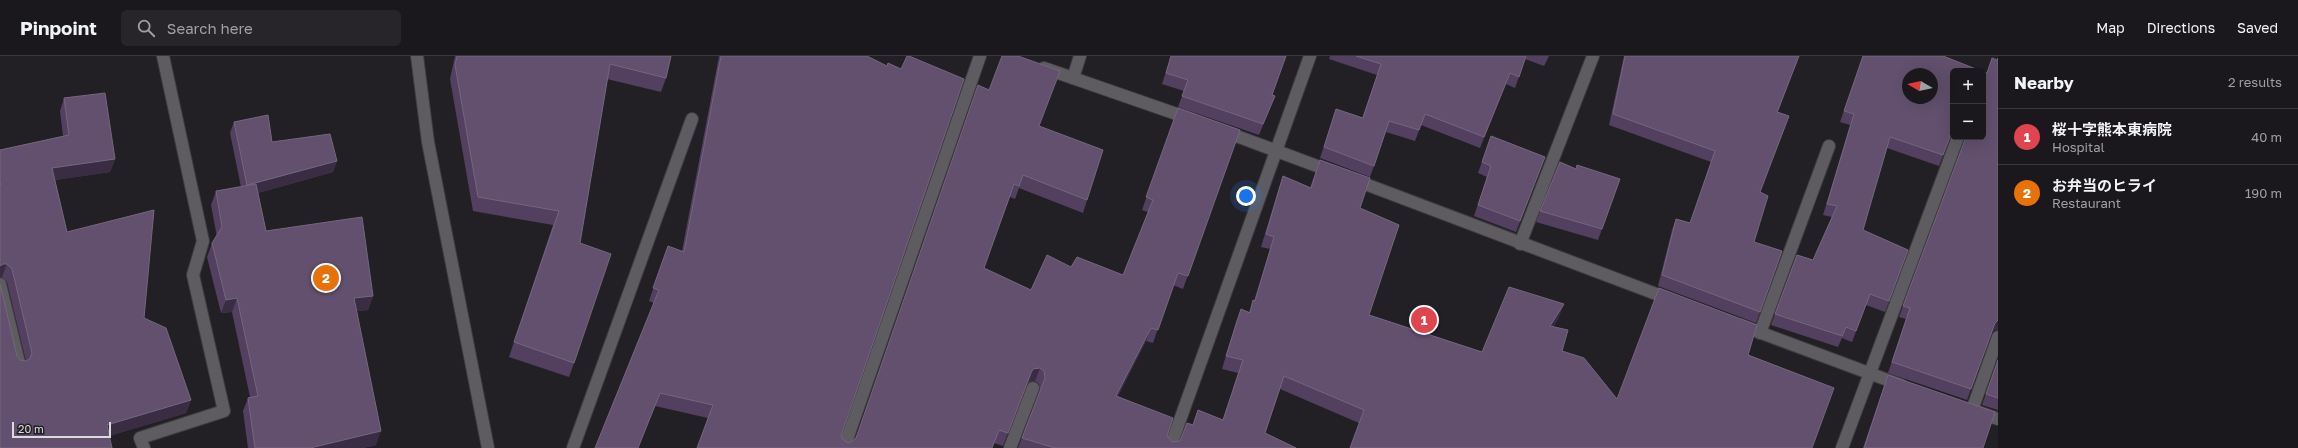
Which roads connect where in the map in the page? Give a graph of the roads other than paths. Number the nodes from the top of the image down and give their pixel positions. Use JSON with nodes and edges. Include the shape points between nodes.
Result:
{"nodes":[{"id":1,"x":163,"y":56,"type":"edge"},
{"id":2,"x":417,"y":56,"type":"edge"},
{"id":3,"x":980,"y":56,"type":"edge"},
{"id":4,"x":1080,"y":56,"type":"edge"},
{"id":5,"x":1310,"y":56,"type":"edge"},
{"id":6,"x":1593,"y":56,"type":"edge"},
{"id":7,"x":1031,"y":63,"type":"edge"},
{"id":8,"x":1073,"y":78,"type":"junction"},
{"id":9,"x":692,"y":119,"type":"dead end"},
{"id":10,"x":1200,"y":123,"type":"edge"},
{"id":11,"x":1215,"y":128,"type":"edge"},
{"id":12,"x":1957,"y":140,"type":"edge"},
{"id":13,"x":1829,"y":146,"type":"dead end"},
{"id":14,"x":1275,"y":149,"type":"junction"},
{"id":15,"x":1520,"y":244,"type":"junction"},
{"id":16,"x":0,"y":284,"type":"edge"},
{"id":17,"x":1680,"y":303,"type":"edge"},
{"id":18,"x":1731,"y":322,"type":"edge"},
{"id":19,"x":1760,"y":333,"type":"junction"},
{"id":20,"x":1998,"y":337,"type":"edge"},
{"id":21,"x":20,"y":367,"type":"edge"},
{"id":22,"x":1869,"y":374,"type":"junction"},
{"id":23,"x":1034,"y":388,"type":"dead end"},
{"id":24,"x":1911,"y":388,"type":"edge"},
{"id":25,"x":1958,"y":405,"type":"edge"},
{"id":26,"x":1972,"y":410,"type":"junction"},
{"id":27,"x":1998,"y":419,"type":"edge"},
{"id":28,"x":144,"y":448,"type":"edge"},
{"id":29,"x":488,"y":448,"type":"edge"},
{"id":30,"x":573,"y":448,"type":"edge"},
{"id":31,"x":844,"y":448,"type":"edge"},
{"id":32,"x":1010,"y":448,"type":"edge"},
{"id":33,"x":1170,"y":448,"type":"edge"},
{"id":34,"x":1842,"y":448,"type":"edge"}],
"edges":[{"from":1,"to":28,"type":"street","via":[[203,241],[194,275],[224,411],[140,438]]},
{"from":2,"to":29,"type":"street","via":[[428,142]]},
{"from":3,"to":31,"type":"street"},
{"from":4,"to":8,"type":"street"},
{"from":5,"to":14,"type":"street"},
{"from":6,"to":15,"type":"street"},
{"from":7,"to":8,"type":"street"},
{"from":8,"to":10,"type":"street"},
{"from":9,"to":30,"type":"street"},
{"from":11,"to":14,"type":"street"},
{"from":12,"to":22,"type":"street"},
{"from":13,"to":19,"type":"street"},
{"from":14,"to":15,"type":"street"},
{"from":14,"to":33,"type":"street"},
{"from":15,"to":17,"type":"street"},
{"from":16,"to":21,"type":"street"},
{"from":18,"to":19,"type":"street"},
{"from":19,"to":22,"type":"street"},
{"from":20,"to":26,"type":"street"},
{"from":22,"to":24,"type":"street"},
{"from":22,"to":34,"type":"street"},
{"from":23,"to":32,"type":"street"},
{"from":25,"to":26,"type":"street"},
{"from":26,"to":27,"type":"street"}]}
